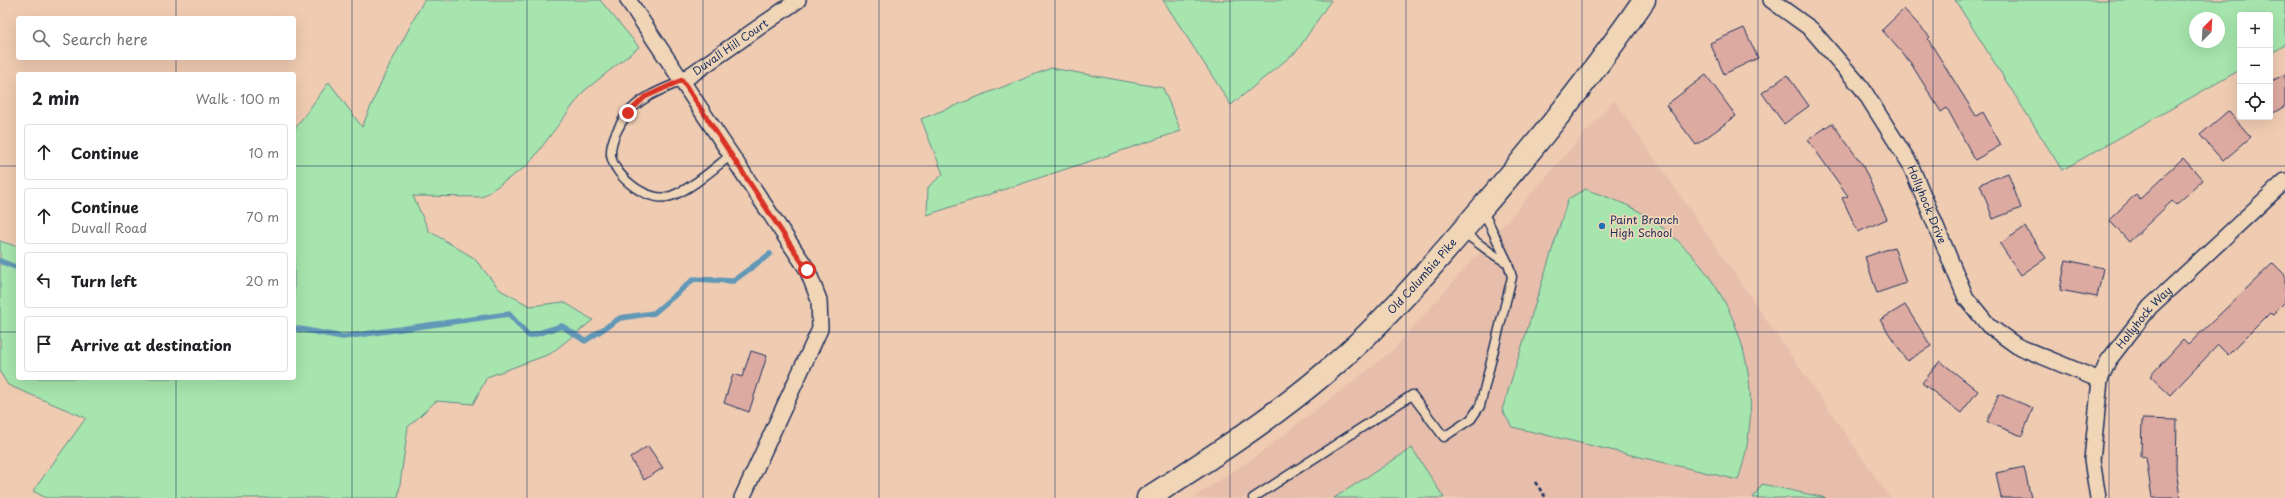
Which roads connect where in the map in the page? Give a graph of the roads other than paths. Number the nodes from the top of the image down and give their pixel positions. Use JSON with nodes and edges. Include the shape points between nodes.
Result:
{"nodes":[{"id":1,"x":628,"y":0,"type":"edge"},
{"id":2,"x":798,"y":0,"type":"edge"},
{"id":3,"x":1644,"y":0,"type":"edge"},
{"id":4,"x":1771,"y":0,"type":"edge"},
{"id":5,"x":682,"y":80,"type":"junction"},
{"id":6,"x":731,"y":155,"type":"junction"},
{"id":7,"x":2285,"y":181,"type":"edge"},
{"id":8,"x":1482,"y":208,"type":"junction"},
{"id":9,"x":1462,"y":232,"type":"junction"},
{"id":10,"x":1508,"y":263,"type":"junction"},
{"id":11,"x":2100,"y":380,"type":"junction"},
{"id":12,"x":742,"y":498,"type":"edge"},
{"id":13,"x":1148,"y":498,"type":"edge"},
{"id":14,"x":1253,"y":498,"type":"edge"},
{"id":15,"x":2098,"y":498,"type":"edge"}],
"edges":[{"from":1,"to":5,"type":"street"},
{"from":2,"to":5,"type":"street","name":"Duvall Hill Court"},
{"from":3,"to":8,"type":"main road","name":"Old Columbia Pike","via":[[1611,48],[1524,160]]},
{"from":4,"to":11,"type":"street","name":"Hollyhock Drive","via":[[1811,29],[1862,88],[1910,164],[1966,298],[1989,326],[2017,346]]},
{"from":5,"to":6,"type":"street"},
{"from":5,"to":6,"type":"lane","via":[[645,97],[623,120],[616,134],[611,155],[620,171],[637,190],[660,198],[670,196],[695,182]]},
{"from":6,"to":12,"type":"street","via":[[807,270],[819,300],[820,329]]},
{"from":7,"to":11,"type":"street","name":"Hollyhock Way","via":[[2150,307],[2108,361]]},
{"from":8,"to":9,"type":"main road","name":"Old Columbia Pike"},
{"from":8,"to":10,"type":"lane"},
{"from":9,"to":10,"type":"lane","via":[[1480,242],[1492,255]]},
{"from":9,"to":13,"type":"main road","name":"Old Columbia Pike","via":[[1403,300],[1325,373],[1236,442]]},
{"from":10,"to":14,"type":"lane","via":[[1512,277],[1480,406],[1470,419],[1444,437],[1412,395]]},
{"from":11,"to":15,"type":"street","name":"Hollyhock Way","via":[[2092,460]]}]}
